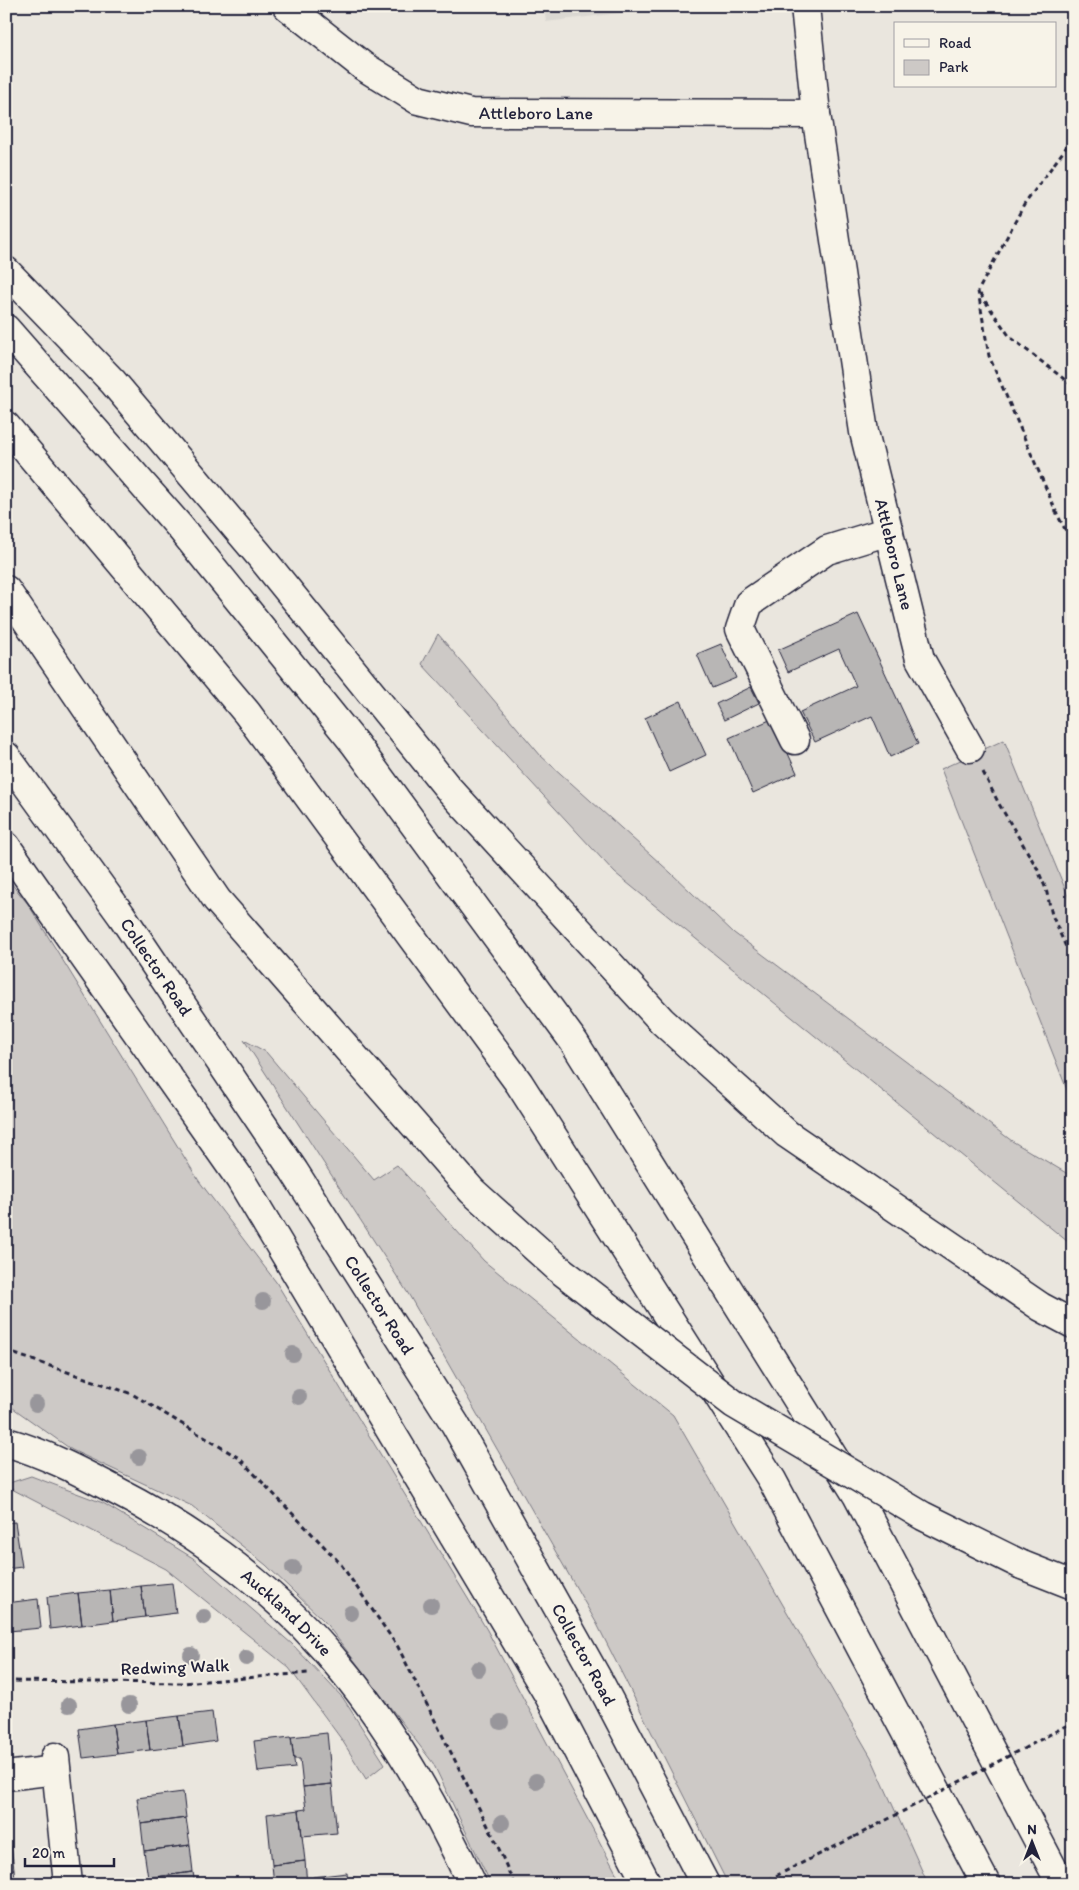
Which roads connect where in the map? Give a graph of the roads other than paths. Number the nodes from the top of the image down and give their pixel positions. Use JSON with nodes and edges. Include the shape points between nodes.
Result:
{"nodes":[{"id":1,"x":287,"y":6,"type":"edge"},
{"id":2,"x":805,"y":6,"type":"edge"},
{"id":3,"x":816,"y":114,"type":"junction"},
{"id":4,"x":6,"y":271,"type":"edge"},
{"id":5,"x":6,"y":329,"type":"edge"},
{"id":6,"x":6,"y":426,"type":"edge"},
{"id":7,"x":888,"y":531,"type":"junction"},
{"id":8,"x":6,"y":590,"type":"edge"},
{"id":9,"x":795,"y":740,"type":"dead end"},
{"id":10,"x":970,"y":748,"type":"road end"},
{"id":11,"x":6,"y":756,"type":"edge"},
{"id":12,"x":6,"y":846,"type":"edge"},
{"id":13,"x":1073,"y":1324,"type":"edge"},
{"id":14,"x":6,"y":1442,"type":"edge"},
{"id":15,"x":1073,"y":1585,"type":"edge"},
{"id":16,"x":6,"y":1776,"type":"edge"},
{"id":17,"x":68,"y":1884,"type":"edge"},
{"id":18,"x":472,"y":1884,"type":"edge"},
{"id":19,"x":647,"y":1884,"type":"edge"},
{"id":20,"x":705,"y":1884,"type":"edge"},
{"id":21,"x":986,"y":1884,"type":"edge"},
{"id":22,"x":1061,"y":1884,"type":"edge"}],
"edges":[{"from":1,"to":3,"type":"main road","name":"Attleboro Lane","via":[[364,66],[418,100],[471,113]]},
{"from":2,"to":3,"type":"main road","name":"Attleboro Lane"},
{"from":3,"to":7,"type":"main road","name":"Attleboro Lane","via":[[864,432]]},
{"from":4,"to":13,"type":"main road","via":[[113,382],[260,556],[448,788],[662,1021],[787,1134],[1041,1307]]},
{"from":5,"to":22,"type":"main road","via":[[179,526],[355,744],[574,1042],[857,1495]]},
{"from":6,"to":21,"type":"main road","via":[[247,713],[519,1083],[772,1480]]},
{"from":7,"to":9,"type":"main road","via":[[827,550],[749,603],[740,629]]},
{"from":7,"to":10,"type":"main road","name":"Attleboro Lane","via":[[920,659]]},
{"from":8,"to":15,"type":"main road","bridge":true,"via":[[217,900],[472,1191],[559,1269],[734,1404],[923,1516],[1022,1565]]},
{"from":11,"to":20,"type":"main road","name":"Collector Road","via":[[122,916],[283,1155],[455,1424],[601,1685]]},
{"from":12,"to":19,"type":"main road","via":[[240,1179],[548,1694]]},
{"from":14,"to":18,"type":"main road","name":"Auckland Drive","via":[[69,1466],[146,1506],[235,1565],[290,1612],[343,1670],[392,1738],[426,1794]]},
{"from":16,"to":17,"type":"main road","via":[[56,1764]]}]}
